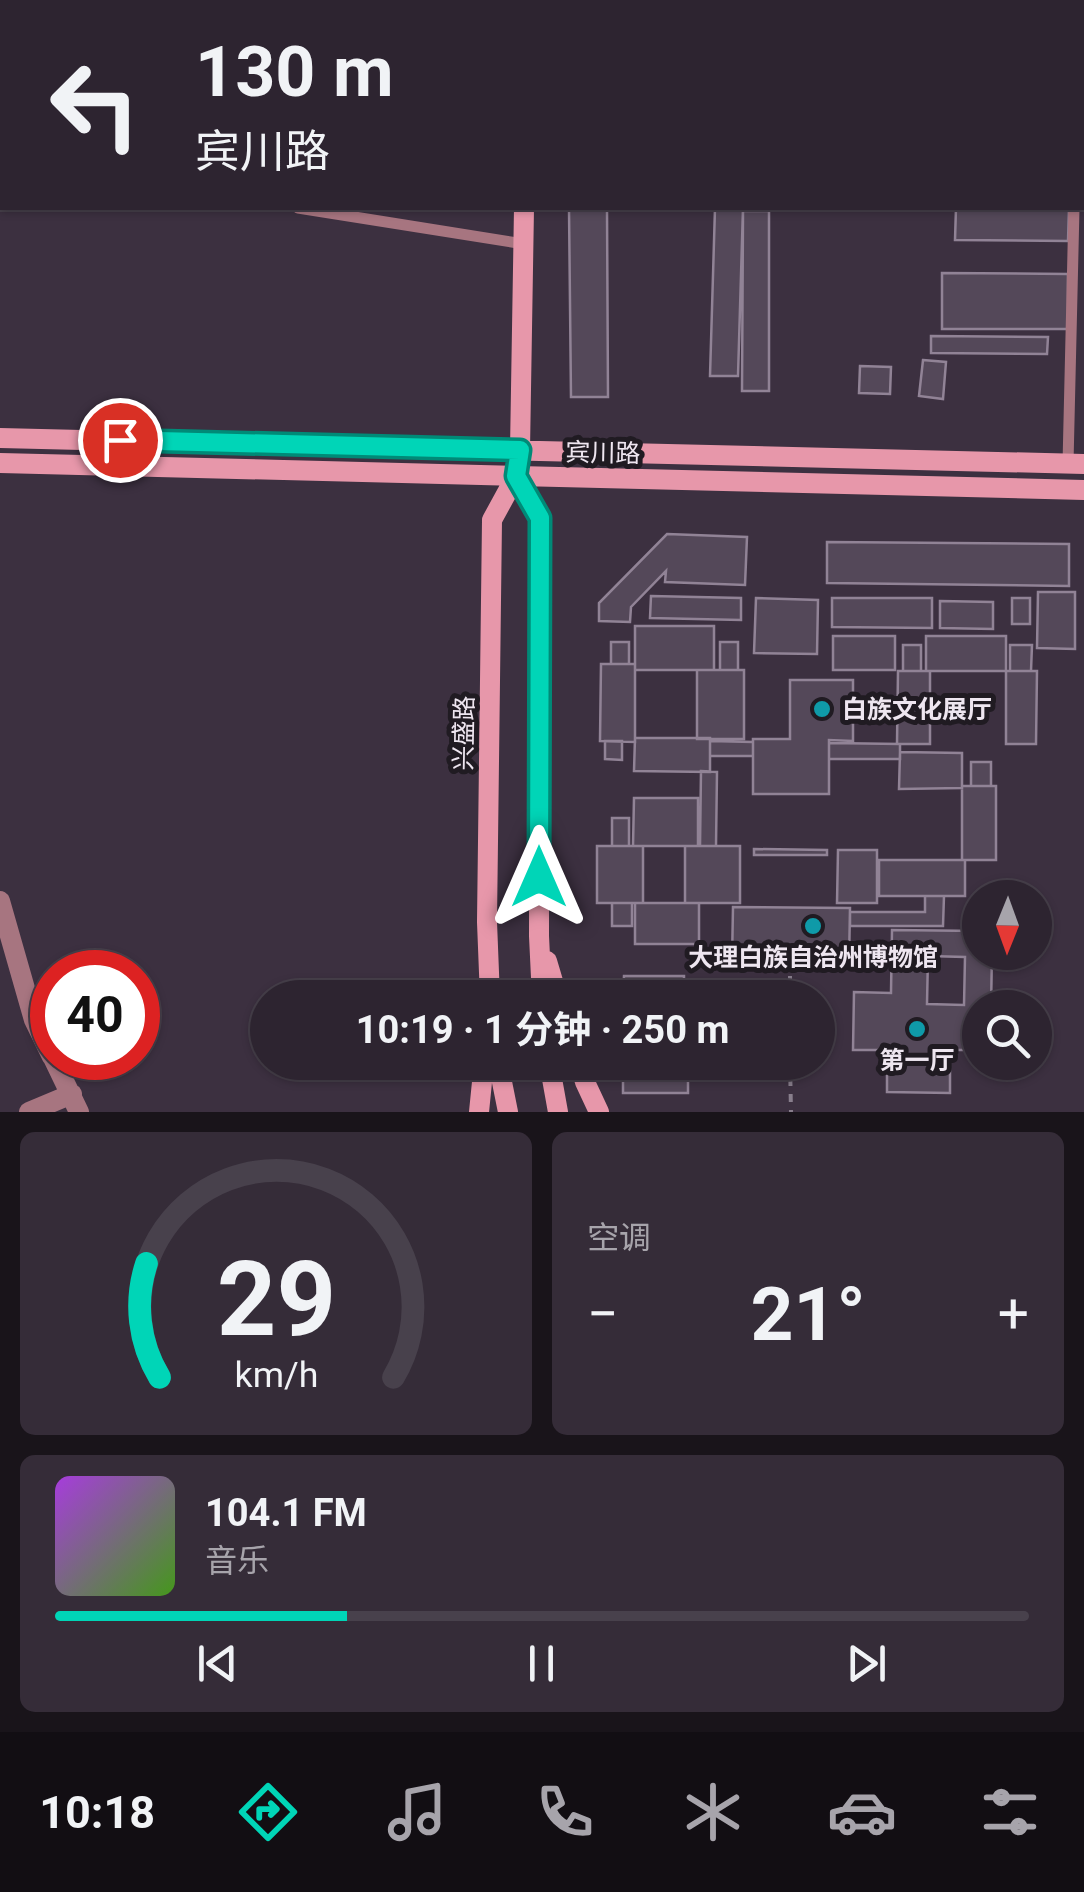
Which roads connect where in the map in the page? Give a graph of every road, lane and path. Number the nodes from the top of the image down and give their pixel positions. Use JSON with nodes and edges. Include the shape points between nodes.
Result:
{"nodes":[{"id":1,"x":311,"y":210,"type":"edge"},
{"id":2,"x":524,"y":210,"type":"edge"},
{"id":3,"x":1074,"y":210,"type":"edge"},
{"id":4,"x":524,"y":244,"type":"junction"},
{"id":5,"x":0,"y":438,"type":"edge"},
{"id":6,"x":520,"y":450,"type":"junction"},
{"id":7,"x":0,"y":463,"type":"edge"},
{"id":8,"x":1076,"y":464,"type":"edge"},
{"id":9,"x":516,"y":476,"type":"junction"},
{"id":10,"x":1084,"y":490,"type":"edge"},
{"id":11,"x":0,"y":901,"type":"edge"},
{"id":12,"x":539,"y":936,"type":"junction"},
{"id":13,"x":790,"y":976,"type":"dead end"},
{"id":14,"x":489,"y":980,"type":"edge"},
{"id":15,"x":541,"y":980,"type":"edge"},
{"id":16,"x":552,"y":980,"type":"edge"},
{"id":17,"x":790,"y":980,"type":"edge"},
{"id":18,"x":30,"y":1006,"type":"edge"},
{"id":19,"x":64,"y":1080,"type":"edge"},
{"id":20,"x":482,"y":1080,"type":"edge"},
{"id":21,"x":502,"y":1080,"type":"edge"},
{"id":22,"x":552,"y":1080,"type":"edge"},
{"id":23,"x":584,"y":1080,"type":"edge"},
{"id":24,"x":790,"y":1080,"type":"edge"},
{"id":25,"x":75,"y":1103,"type":"edge"},
{"id":26,"x":30,"y":1112,"type":"edge"},
{"id":27,"x":479,"y":1112,"type":"edge"},
{"id":28,"x":508,"y":1112,"type":"edge"},
{"id":29,"x":558,"y":1112,"type":"edge"},
{"id":30,"x":600,"y":1112,"type":"edge"},
{"id":31,"x":790,"y":1112,"type":"edge"}],
"edges":[{"from":1,"to":4,"type":"lane"},
{"from":2,"to":4,"type":"main road","name":"兴盛路"},
{"from":3,"to":8,"type":"lane"},
{"from":4,"to":6,"type":"main road","name":"兴盛路"},
{"from":5,"to":6,"type":"main road","name":"宾川路"},
{"from":6,"to":8,"type":"main road","name":"宾川路"},
{"from":6,"to":9,"type":"main road","name":"兴盛路"},
{"from":7,"to":9,"type":"main road","name":"宾川路"},
{"from":9,"to":10,"type":"main road","name":"宾川路"},
{"from":9,"to":12,"type":"main road","via":[[540,518]]},
{"from":9,"to":14,"type":"main road","name":"兴盛路","via":[[492,520]]},
{"from":11,"to":18,"type":"street"},
{"from":12,"to":15,"type":"main road"},
{"from":12,"to":16,"type":"main road"},
{"from":13,"to":17,"type":"path"},
{"from":19,"to":25,"type":"street"},
{"from":20,"to":27,"type":"main road"},
{"from":21,"to":28,"type":"main road"},
{"from":22,"to":29,"type":"main road"},
{"from":23,"to":30,"type":"main road"},
{"from":24,"to":31,"type":"path"},
{"from":25,"to":26,"type":"street"}]}
